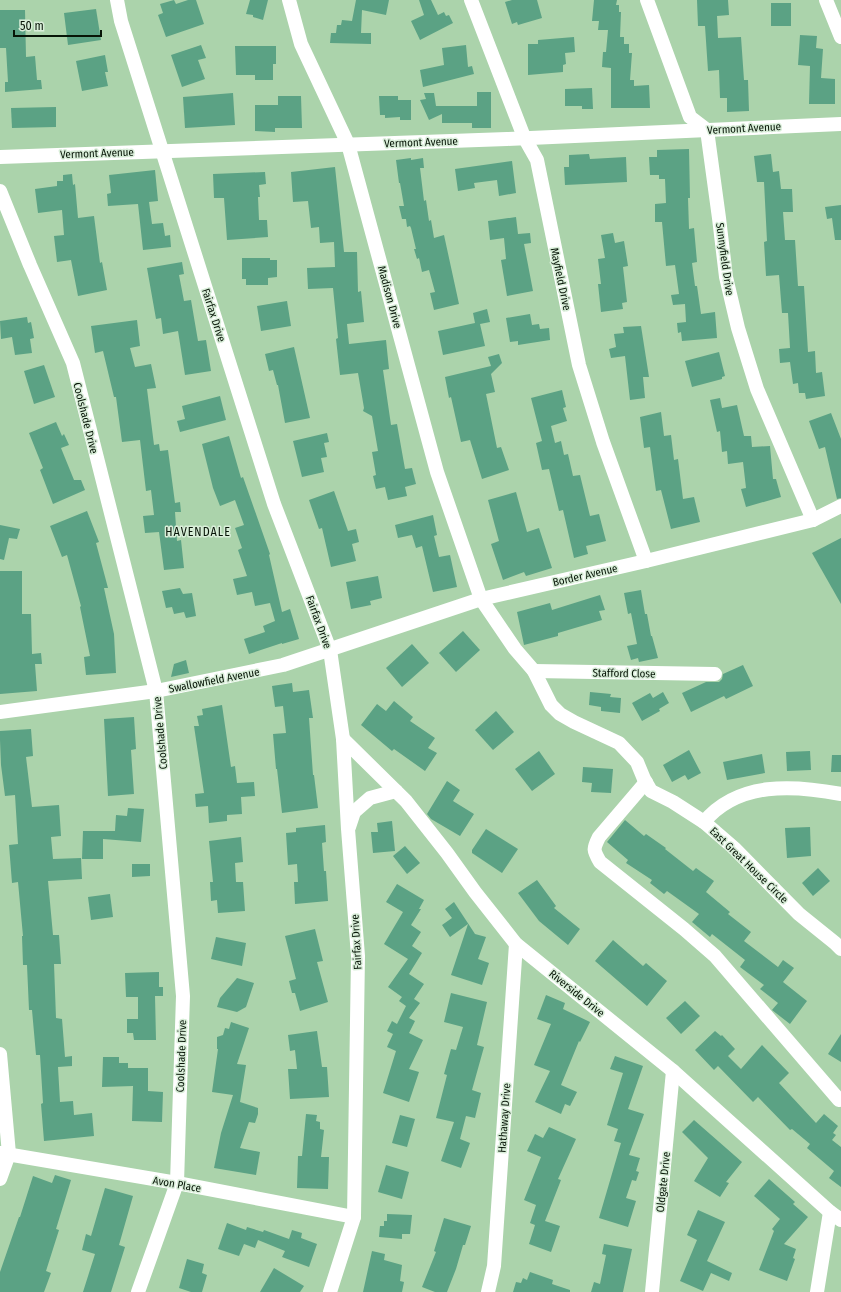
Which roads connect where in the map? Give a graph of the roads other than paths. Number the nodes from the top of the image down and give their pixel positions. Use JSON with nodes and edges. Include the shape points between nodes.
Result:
{"nodes":[{"id":1,"x":117,"y":0,"type":"edge"},
{"id":2,"x":289,"y":0,"type":"edge"},
{"id":3,"x":471,"y":0,"type":"edge"},
{"id":4,"x":647,"y":0,"type":"edge"},
{"id":5,"x":826,"y":0,"type":"edge"},
{"id":6,"x":841,"y":37,"type":"edge"},
{"id":7,"x":841,"y":124,"type":"edge"},
{"id":8,"x":706,"y":130,"type":"junction"},
{"id":9,"x":524,"y":137,"type":"junction"},
{"id":10,"x":348,"y":144,"type":"junction"},
{"id":11,"x":162,"y":150,"type":"junction"},
{"id":12,"x":0,"y":156,"type":"edge"},
{"id":13,"x":0,"y":191,"type":"edge"},
{"id":14,"x":841,"y":506,"type":"edge"},
{"id":15,"x":813,"y":520,"type":"junction"},
{"id":16,"x":646,"y":561,"type":"junction"},
{"id":17,"x":481,"y":599,"type":"junction"},
{"id":18,"x":330,"y":650,"type":"junction"},
{"id":19,"x":534,"y":671,"type":"junction"},
{"id":20,"x":715,"y":674,"type":"dead end"},
{"id":21,"x":156,"y":691,"type":"junction"},
{"id":22,"x":0,"y":712,"type":"edge"},
{"id":23,"x":343,"y":739,"type":"junction"},
{"id":24,"x":646,"y":782,"type":"junction"},
{"id":25,"x":396,"y":791,"type":"junction"},
{"id":26,"x":841,"y":794,"type":"edge"},
{"id":27,"x":704,"y":822,"type":"junction"},
{"id":28,"x":348,"y":829,"type":"junction"},
{"id":29,"x":516,"y":944,"type":"junction"},
{"id":30,"x":841,"y":949,"type":"edge"},
{"id":31,"x":0,"y":1054,"type":"edge"},
{"id":32,"x":673,"y":1071,"type":"junction"},
{"id":33,"x":839,"y":1100,"type":"dead end"},
{"id":34,"x":4,"y":1153,"type":"edge"},
{"id":35,"x":0,"y":1179,"type":"edge"},
{"id":36,"x":177,"y":1183,"type":"junction"},
{"id":37,"x":835,"y":1216,"type":"edge"},
{"id":38,"x":354,"y":1218,"type":"junction"},
{"id":39,"x":138,"y":1292,"type":"edge"},
{"id":40,"x":330,"y":1292,"type":"edge"},
{"id":41,"x":488,"y":1292,"type":"edge"},
{"id":42,"x":652,"y":1292,"type":"edge"},
{"id":43,"x":817,"y":1292,"type":"edge"}],
"edges":[{"from":1,"to":11,"type":"street","name":"Fairfax Drive","via":[[121,21]]},
{"from":2,"to":10,"type":"street","name":"Madison Drive","via":[[301,44]]},
{"from":3,"to":9,"type":"street","name":"Mayfield Drive"},
{"from":4,"to":8,"type":"street","via":[[690,117]]},
{"from":5,"to":6,"type":"street"},
{"from":7,"to":8,"type":"street","name":"Vermont Avenue"},
{"from":8,"to":9,"type":"street","name":"Vermont Avenue"},
{"from":8,"to":15,"type":"street","name":"Sunnyfield Drive","via":[[726,277],[738,328],[757,389]]},
{"from":9,"to":10,"type":"street","name":"Vermont Avenue"},
{"from":9,"to":16,"type":"street","name":"Mayfield Drive","via":[[537,160],[579,365],[603,442]]},
{"from":10,"to":11,"type":"street","name":"Vermont Avenue"},
{"from":10,"to":17,"type":"street","name":"Madison Drive","via":[[437,472]]},
{"from":11,"to":12,"type":"street","name":"Vermont Avenue"},
{"from":11,"to":18,"type":"street","name":"Fairfax Drive","via":[[274,504]]},
{"from":13,"to":21,"type":"street","name":"Coolshade Drive","via":[[72,363]]},
{"from":14,"to":15,"type":"street","name":"Border Avenue"},
{"from":15,"to":16,"type":"street","name":"Border Avenue"},
{"from":16,"to":17,"type":"street","name":"Border Avenue"},
{"from":17,"to":18,"type":"street","name":"Border Avenue"},
{"from":17,"to":19,"type":"street","name":"East Great House Circle"},
{"from":18,"to":21,"type":"street","name":"Swallowfield Avenue","via":[[283,665]]},
{"from":18,"to":23,"type":"street","name":"Fairfax Drive"},
{"from":19,"to":20,"type":"street","name":"Stafford Close"},
{"from":19,"to":24,"type":"street","name":"East Great House Circle","via":[[551,705],[560,714],[619,743],[638,762]]},
{"from":21,"to":22,"type":"street","name":"Swallowfield Avenue"},
{"from":21,"to":36,"type":"street","name":"Coolshade Drive","via":[[183,996]]},
{"from":23,"to":25,"type":"street","name":"Riverside Drive"},
{"from":23,"to":28,"type":"street","name":"Fairfax Drive"},
{"from":24,"to":27,"type":"street","name":"East Great House Circle","via":[[651,791]]},
{"from":24,"to":33,"type":"street","via":[[599,837],[594,852],[600,862],[715,956]]},
{"from":25,"to":28,"type":"street","via":[[370,798],[354,812]]},
{"from":25,"to":29,"type":"street","name":"Riverside Drive"},
{"from":26,"to":27,"type":"street","via":[[783,787],[757,791],[719,807]]},
{"from":27,"to":30,"type":"street","name":"East Great House Circle","via":[[734,848],[799,914]]},
{"from":28,"to":38,"type":"street","name":"Fairfax Drive","via":[[358,956]]},
{"from":29,"to":32,"type":"street","name":"Riverside Drive"},
{"from":29,"to":41,"type":"street","name":"Hathaway Drive","via":[[494,1266]]},
{"from":31,"to":34,"type":"street"},
{"from":32,"to":37,"type":"street","name":"Riverside Drive"},
{"from":32,"to":42,"type":"street","name":"Oldgate Drive"},
{"from":34,"to":35,"type":"street"},
{"from":34,"to":36,"type":"street","name":"Avon Place"},
{"from":36,"to":38,"type":"street","name":"Avon Place"},
{"from":36,"to":39,"type":"street","name":"Coolshade Drive"},
{"from":37,"to":43,"type":"street"},
{"from":38,"to":40,"type":"street","name":"Fairfax Drive"}]}
